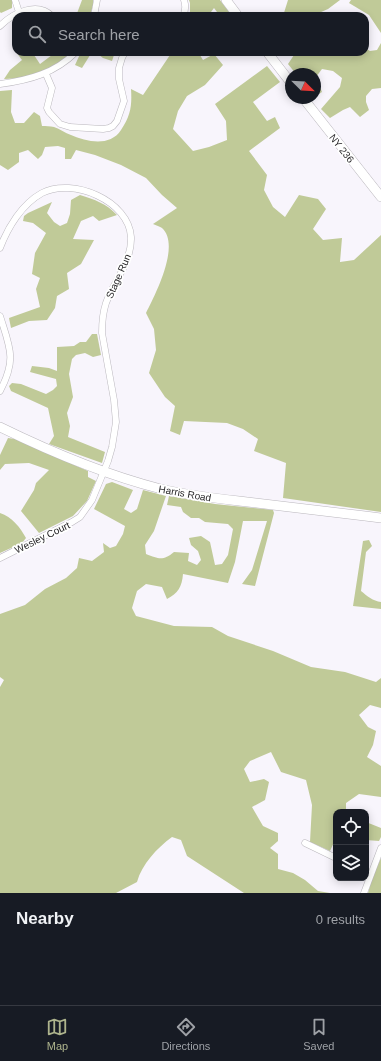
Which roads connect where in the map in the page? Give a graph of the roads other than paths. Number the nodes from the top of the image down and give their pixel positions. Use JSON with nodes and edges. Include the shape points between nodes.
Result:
{"nodes":[{"id":1,"x":15,"y":0,"type":"edge"},
{"id":2,"x":97,"y":0,"type":"edge"},
{"id":3,"x":184,"y":0,"type":"edge"},
{"id":4,"x":226,"y":0,"type":"edge"},
{"id":5,"x":19,"y":12,"type":"joint"},
{"id":6,"x":46,"y":12,"type":"edge"},
{"id":7,"x":95,"y":12,"type":"edge"},
{"id":8,"x":184,"y":12,"type":"edge"},
{"id":9,"x":235,"y":12,"type":"edge"},
{"id":10,"x":12,"y":16,"type":"edge"},
{"id":11,"x":0,"y":26,"type":"edge"},
{"id":12,"x":71,"y":56,"type":"edge"},
{"id":13,"x":123,"y":56,"type":"edge"},
{"id":14,"x":270,"y":56,"type":"edge"},
{"id":15,"x":46,"y":74,"type":"junction"},
{"id":16,"x":285,"y":75,"type":"edge"},
{"id":17,"x":0,"y":84,"type":"edge"},
{"id":18,"x":308,"y":104,"type":"edge"},
{"id":19,"x":381,"y":197,"type":"edge"},
{"id":20,"x":0,"y":248,"type":"edge"},
{"id":21,"x":0,"y":316,"type":"edge"},
{"id":22,"x":0,"y":391,"type":"edge"},
{"id":23,"x":0,"y":428,"type":"edge"},
{"id":24,"x":105,"y":471,"type":"junction"},
{"id":25,"x":381,"y":518,"type":"edge"},
{"id":26,"x":0,"y":558,"type":"edge"},
{"id":27,"x":305,"y":843,"type":"dead end"},
{"id":28,"x":381,"y":848,"type":"edge"},
{"id":29,"x":333,"y":857,"type":"edge"},
{"id":30,"x":369,"y":870,"type":"edge"},
{"id":31,"x":367,"y":881,"type":"edge"},
{"id":32,"x":364,"y":893,"type":"edge"}],
"edges":[{"from":1,"to":5,"type":"street"},
{"from":2,"to":7,"type":"street"},
{"from":3,"to":8,"type":"street"},
{"from":4,"to":9,"type":"street"},
{"from":5,"to":6,"type":"street","via":[[36,8]]},
{"from":10,"to":11,"type":"street"},
{"from":12,"to":15,"type":"street"},
{"from":13,"to":15,"type":"street","via":[[119,79],[124,101],[117,121],[109,128],[70,127],[60,124],[47,108],[52,88]]},
{"from":14,"to":16,"type":"street"},
{"from":15,"to":17,"type":"street","via":[[20,82]]},
{"from":18,"to":19,"type":"street","name":"NY 236","number":"NY 236"},
{"from":20,"to":24,"type":"street","name":"Stage Run","via":[[19,214],[38,196],[52,189],[67,188],[99,196],[118,209],[127,223],[131,236],[128,257],[107,302],[102,322],[116,422]]},
{"from":21,"to":22,"type":"street","via":[[11,355],[10,368]]},
{"from":23,"to":24,"type":"street","name":"Harris Road"},
{"from":24,"to":25,"type":"street","name":"Harris Road","via":[[163,489],[203,496]]},
{"from":24,"to":26,"type":"street","name":"Wesley Court","via":[[87,510],[80,517]]},
{"from":27,"to":29,"type":"street"},
{"from":28,"to":30,"type":"street"},
{"from":31,"to":32,"type":"street"}]}
